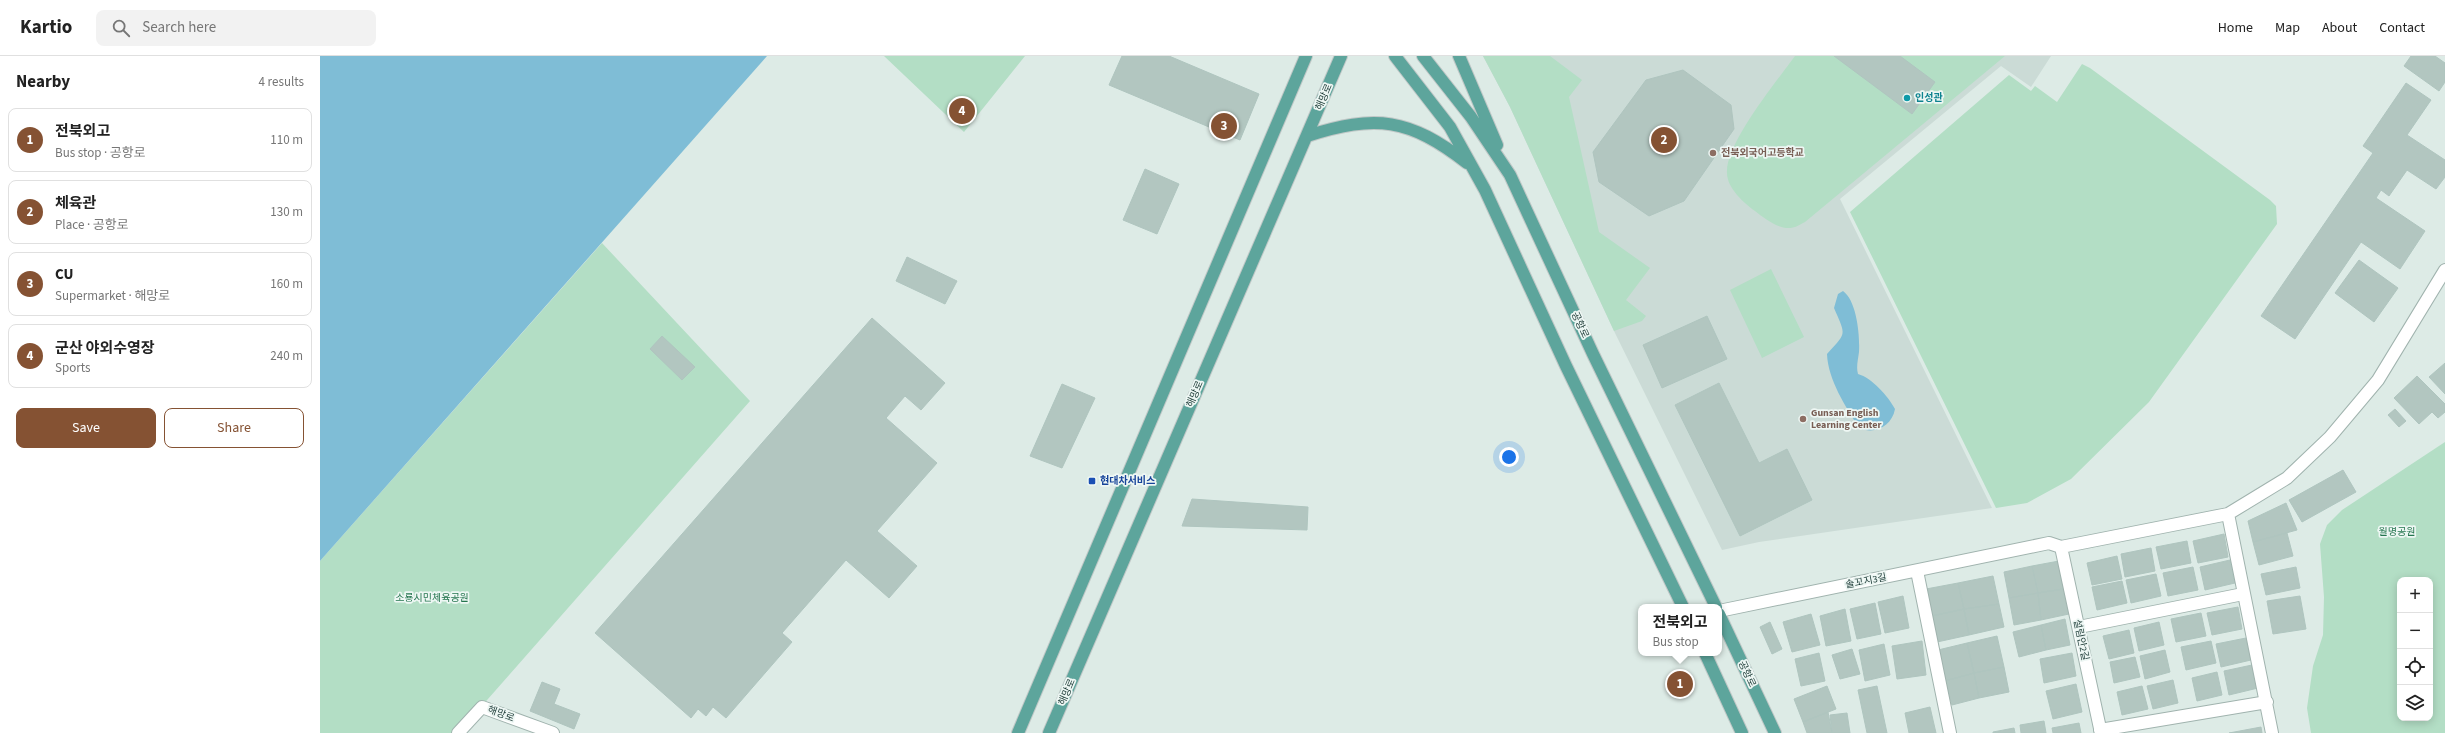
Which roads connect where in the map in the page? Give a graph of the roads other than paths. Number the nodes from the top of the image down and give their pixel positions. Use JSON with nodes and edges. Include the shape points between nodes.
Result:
{"nodes":[{"id":1,"x":1306,"y":56,"type":"edge"},
{"id":2,"x":1342,"y":56,"type":"edge"},
{"id":3,"x":1395,"y":56,"type":"edge"},
{"id":4,"x":1423,"y":56,"type":"edge"},
{"id":5,"x":1459,"y":56,"type":"edge"},
{"id":6,"x":1307,"y":136,"type":"junction"},
{"id":7,"x":1472,"y":167,"type":"junction"},
{"id":8,"x":1510,"y":175,"type":"junction"},
{"id":9,"x":2445,"y":270,"type":"edge"},
{"id":10,"x":2228,"y":514,"type":"junction"},
{"id":11,"x":2061,"y":547,"type":"junction"},
{"id":12,"x":1917,"y":571,"type":"junction"},
{"id":13,"x":2243,"y":594,"type":"junction"},
{"id":14,"x":1682,"y":604,"type":"edge"},
{"id":15,"x":1715,"y":604,"type":"edge"},
{"id":16,"x":1722,"y":610,"type":"edge"},
{"id":17,"x":1722,"y":620,"type":"edge"},
{"id":18,"x":2079,"y":627,"type":"junction"},
{"id":19,"x":1706,"y":656,"type":"edge"},
{"id":20,"x":2267,"y":702,"type":"junction"},
{"id":21,"x":2101,"y":731,"type":"edge"},
{"id":22,"x":458,"y":733,"type":"edge"},
{"id":23,"x":553,"y":733,"type":"edge"},
{"id":24,"x":1018,"y":733,"type":"edge"},
{"id":25,"x":1049,"y":733,"type":"edge"},
{"id":26,"x":1742,"y":733,"type":"edge"},
{"id":27,"x":1775,"y":733,"type":"edge"},
{"id":28,"x":1950,"y":733,"type":"edge"},
{"id":29,"x":2272,"y":733,"type":"edge"}],
"edges":[{"from":1,"to":24,"type":"main road"},
{"from":2,"to":6,"type":"main road","name":"해망로"},
{"from":3,"to":7,"type":"main road","via":[[1450,127]]},
{"from":4,"to":8,"type":"main road","name":"공항로","via":[[1471,117]]},
{"from":5,"to":8,"type":"main road"},
{"from":6,"to":7,"type":"main road","via":[[1348,124],[1370,122],[1394,125],[1418,132],[1441,143]]},
{"from":6,"to":25,"type":"main road","name":"해망로"},
{"from":7,"to":14,"type":"main road"},
{"from":8,"to":15,"type":"main road","name":"공항로","via":[[1589,347]]},
{"from":9,"to":10,"type":"street","via":[[2378,380],[2330,437],[2287,478]]},
{"from":10,"to":11,"type":"street","name":"솔꼬지3길"},
{"from":10,"to":13,"type":"street"},
{"from":11,"to":12,"type":"street","name":"솔꼬지3길","via":[[2048,543]]},
{"from":11,"to":18,"type":"street","name":"설림안2길"},
{"from":12,"to":16,"type":"street","name":"솔꼬지3길"},
{"from":12,"to":28,"type":"street"},
{"from":13,"to":18,"type":"street"},
{"from":13,"to":20,"type":"street"},
{"from":17,"to":27,"type":"main road","name":"공항로"},
{"from":18,"to":21,"type":"street","name":"설림안2길"},
{"from":19,"to":26,"type":"main road"},
{"from":20,"to":21,"type":"street"},
{"from":20,"to":29,"type":"street"},
{"from":22,"to":23,"type":"street","name":"해망로","via":[[482,706]]}]}
